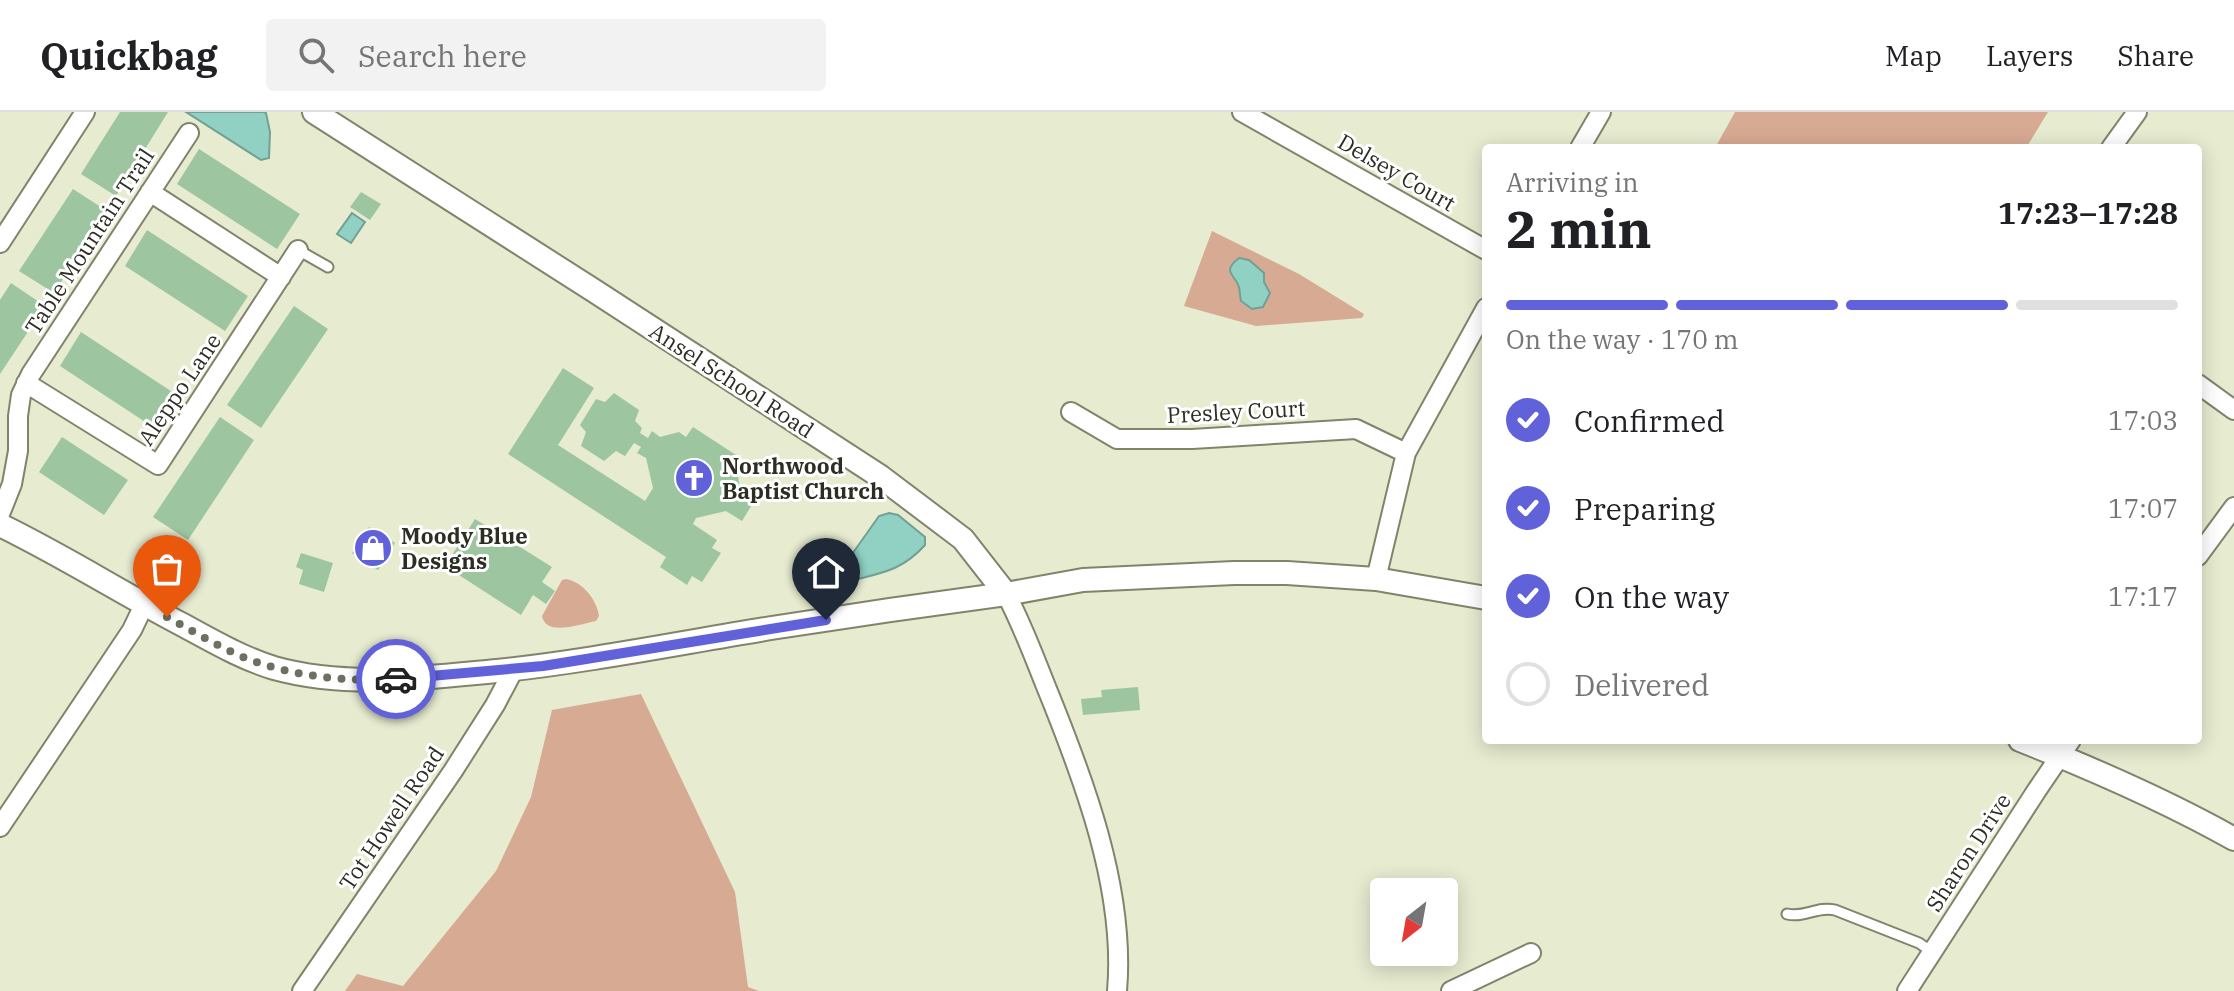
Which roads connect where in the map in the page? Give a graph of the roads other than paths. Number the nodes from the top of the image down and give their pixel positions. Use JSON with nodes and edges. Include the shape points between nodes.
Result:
{"nodes":[{"id":1,"x":85,"y":112,"type":"edge"},
{"id":2,"x":314,"y":112,"type":"edge"},
{"id":3,"x":1242,"y":112,"type":"edge"},
{"id":4,"x":1601,"y":112,"type":"edge"},
{"id":5,"x":2137,"y":112,"type":"edge"},
{"id":6,"x":189,"y":133,"type":"dead end"},
{"id":7,"x":1582,"y":144,"type":"edge"},
{"id":8,"x":2114,"y":144,"type":"edge"},
{"id":9,"x":150,"y":192,"type":"junction"},
{"id":10,"x":0,"y":243,"type":"edge"},
{"id":11,"x":1482,"y":248,"type":"edge"},
{"id":12,"x":298,"y":250,"type":"joint"},
{"id":13,"x":328,"y":267,"type":"dead end"},
{"id":14,"x":281,"y":277,"type":"junction"},
{"id":15,"x":1482,"y":315,"type":"edge"},
{"id":16,"x":26,"y":383,"type":"junction"},
{"id":17,"x":2202,"y":387,"type":"edge"},
{"id":18,"x":2234,"y":410,"type":"edge"},
{"id":19,"x":1071,"y":412,"type":"dead end"},
{"id":20,"x":1406,"y":453,"type":"junction"},
{"id":21,"x":2234,"y":507,"type":"edge"},
{"id":22,"x":0,"y":514,"type":"edge"},
{"id":23,"x":0,"y":525,"type":"edge"},
{"id":24,"x":2202,"y":551,"type":"edge"},
{"id":25,"x":1376,"y":579,"type":"junction"},
{"id":26,"x":1006,"y":594,"type":"junction"},
{"id":27,"x":1482,"y":597,"type":"edge"},
{"id":28,"x":144,"y":605,"type":"junction"},
{"id":29,"x":514,"y":669,"type":"junction"},
{"id":30,"x":2043,"y":744,"type":"edge"},
{"id":31,"x":2066,"y":748,"type":"edge"},
{"id":32,"x":0,"y":827,"type":"edge"},
{"id":33,"x":2234,"y":839,"type":"edge"},
{"id":34,"x":1787,"y":914,"type":"dead end"},
{"id":35,"x":1932,"y":952,"type":"junction"},
{"id":36,"x":1531,"y":953,"type":"dead end"},
{"id":37,"x":302,"y":991,"type":"edge"},
{"id":38,"x":1117,"y":991,"type":"edge"},
{"id":39,"x":1451,"y":991,"type":"edge"},
{"id":40,"x":1907,"y":991,"type":"edge"}],
"edges":[{"from":1,"to":10,"type":"street"},
{"from":2,"to":26,"type":"street","name":"Ansel School Road","via":[[881,477],[963,539]]},
{"from":3,"to":11,"type":"street","name":"Delsey Court"},
{"from":4,"to":7,"type":"street"},
{"from":5,"to":8,"type":"street"},
{"from":6,"to":9,"type":"street","name":"Table Mountain Trail"},
{"from":9,"to":14,"type":"street"},
{"from":9,"to":16,"type":"street","name":"Table Mountain Trail"},
{"from":12,"to":13,"type":"lane"},
{"from":12,"to":14,"type":"street","name":"Aleppo Lane"},
{"from":14,"to":16,"type":"street","name":"Aleppo Lane","via":[[158,465]]},
{"from":15,"to":20,"type":"street"},
{"from":16,"to":22,"type":"street","name":"Table Mountain Trail","via":[[12,484]]},
{"from":17,"to":18,"type":"street"},
{"from":19,"to":20,"type":"street","name":"Presley Court","via":[[1117,439],[1356,429]]},
{"from":20,"to":25,"type":"street"},
{"from":21,"to":24,"type":"street"},
{"from":23,"to":28,"type":"street"},
{"from":25,"to":26,"type":"street","via":[[1287,573],[1189,575],[1083,580]]},
{"from":25,"to":27,"type":"street"},
{"from":26,"to":29,"type":"street"},
{"from":26,"to":38,"type":"street","via":[[1076,758],[1095,824],[1117,923]]},
{"from":28,"to":29,"type":"street","via":[[237,654],[301,674],[390,680]]},
{"from":28,"to":32,"type":"street"},
{"from":29,"to":37,"type":"street","name":"Tot Howell Road","via":[[453,771]]},
{"from":30,"to":31,"type":"street"},
{"from":31,"to":33,"type":"street"},
{"from":31,"to":35,"type":"street","name":"Sharon Drive"},
{"from":34,"to":35,"type":"lane","via":[[1835,910]]},
{"from":35,"to":40,"type":"street","name":"Sharon Drive"},
{"from":36,"to":39,"type":"street"}]}
